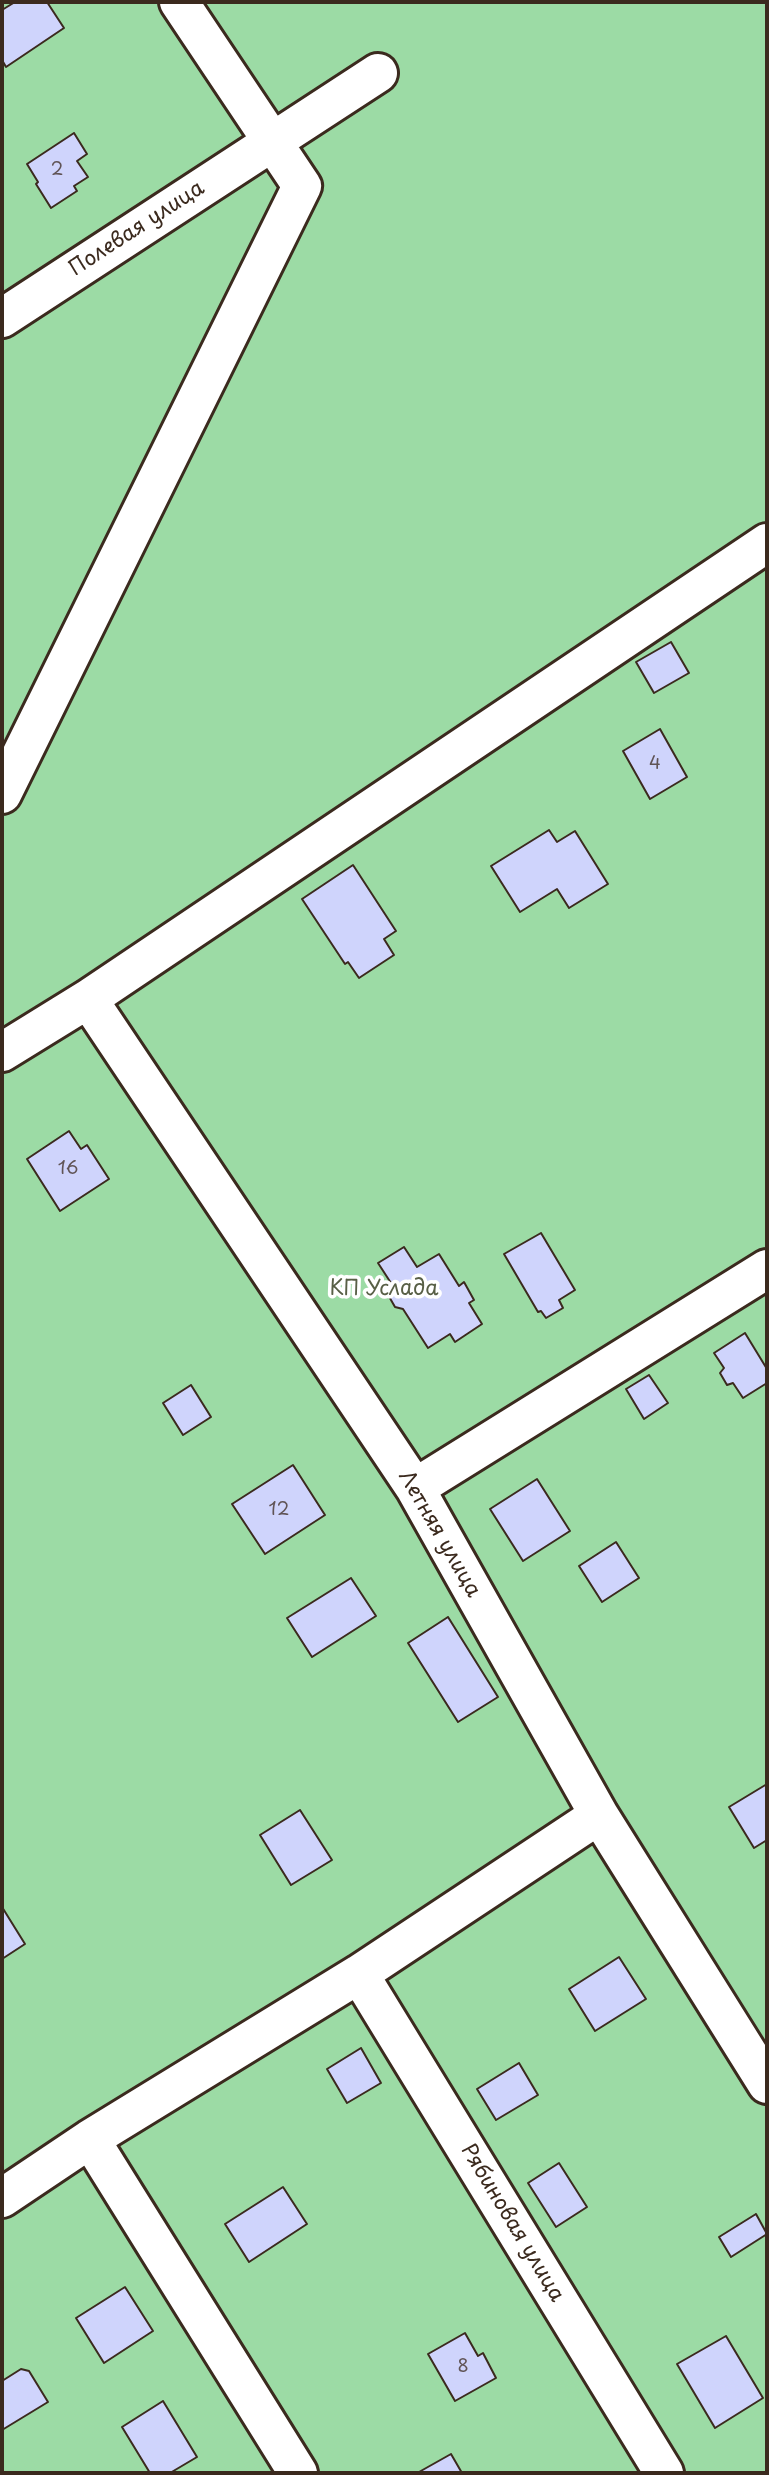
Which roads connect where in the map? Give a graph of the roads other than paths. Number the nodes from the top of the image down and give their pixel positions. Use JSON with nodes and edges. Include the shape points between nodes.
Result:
{"nodes":[{"id":1,"x":179,"y":2,"type":"edge"},
{"id":2,"x":378,"y":73,"type":"dead end"},
{"id":3,"x":273,"y":141,"type":"junction"},
{"id":4,"x":2,"y":318,"type":"edge"},
{"id":5,"x":767,"y":543,"type":"edge"},
{"id":6,"x":2,"y":794,"type":"edge"},
{"id":7,"x":88,"y":999,"type":"junction"},
{"id":8,"x":2,"y":1052,"type":"edge"},
{"id":9,"x":767,"y":1269,"type":"edge"},
{"id":10,"x":415,"y":1488,"type":"junction"},
{"id":11,"x":599,"y":1815,"type":"junction"},
{"id":12,"x":359,"y":1974,"type":"junction"},
{"id":13,"x":767,"y":2084,"type":"edge"},
{"id":14,"x":90,"y":2139,"type":"junction"},
{"id":15,"x":2,"y":2197,"type":"edge"},
{"id":16,"x":299,"y":2473,"type":"edge"},
{"id":17,"x":664,"y":2473,"type":"edge"}],
"edges":[{"from":1,"to":3,"type":"street"},
{"from":2,"to":3,"type":"street","name":"Полевая улица"},
{"from":3,"to":4,"type":"street","name":"Полевая улица"},
{"from":3,"to":6,"type":"street","via":[[302,186]]},
{"from":5,"to":7,"type":"street"},
{"from":7,"to":8,"type":"street"},
{"from":7,"to":10,"type":"street","name":"Летняя улица"},
{"from":9,"to":10,"type":"street"},
{"from":10,"to":11,"type":"street","name":"Летняя улица"},
{"from":11,"to":12,"type":"street"},
{"from":11,"to":13,"type":"street","name":"Летняя улица"},
{"from":12,"to":14,"type":"street"},
{"from":12,"to":17,"type":"street","name":"Рябиновая улица"},
{"from":14,"to":15,"type":"street"},
{"from":14,"to":16,"type":"street"}]}
